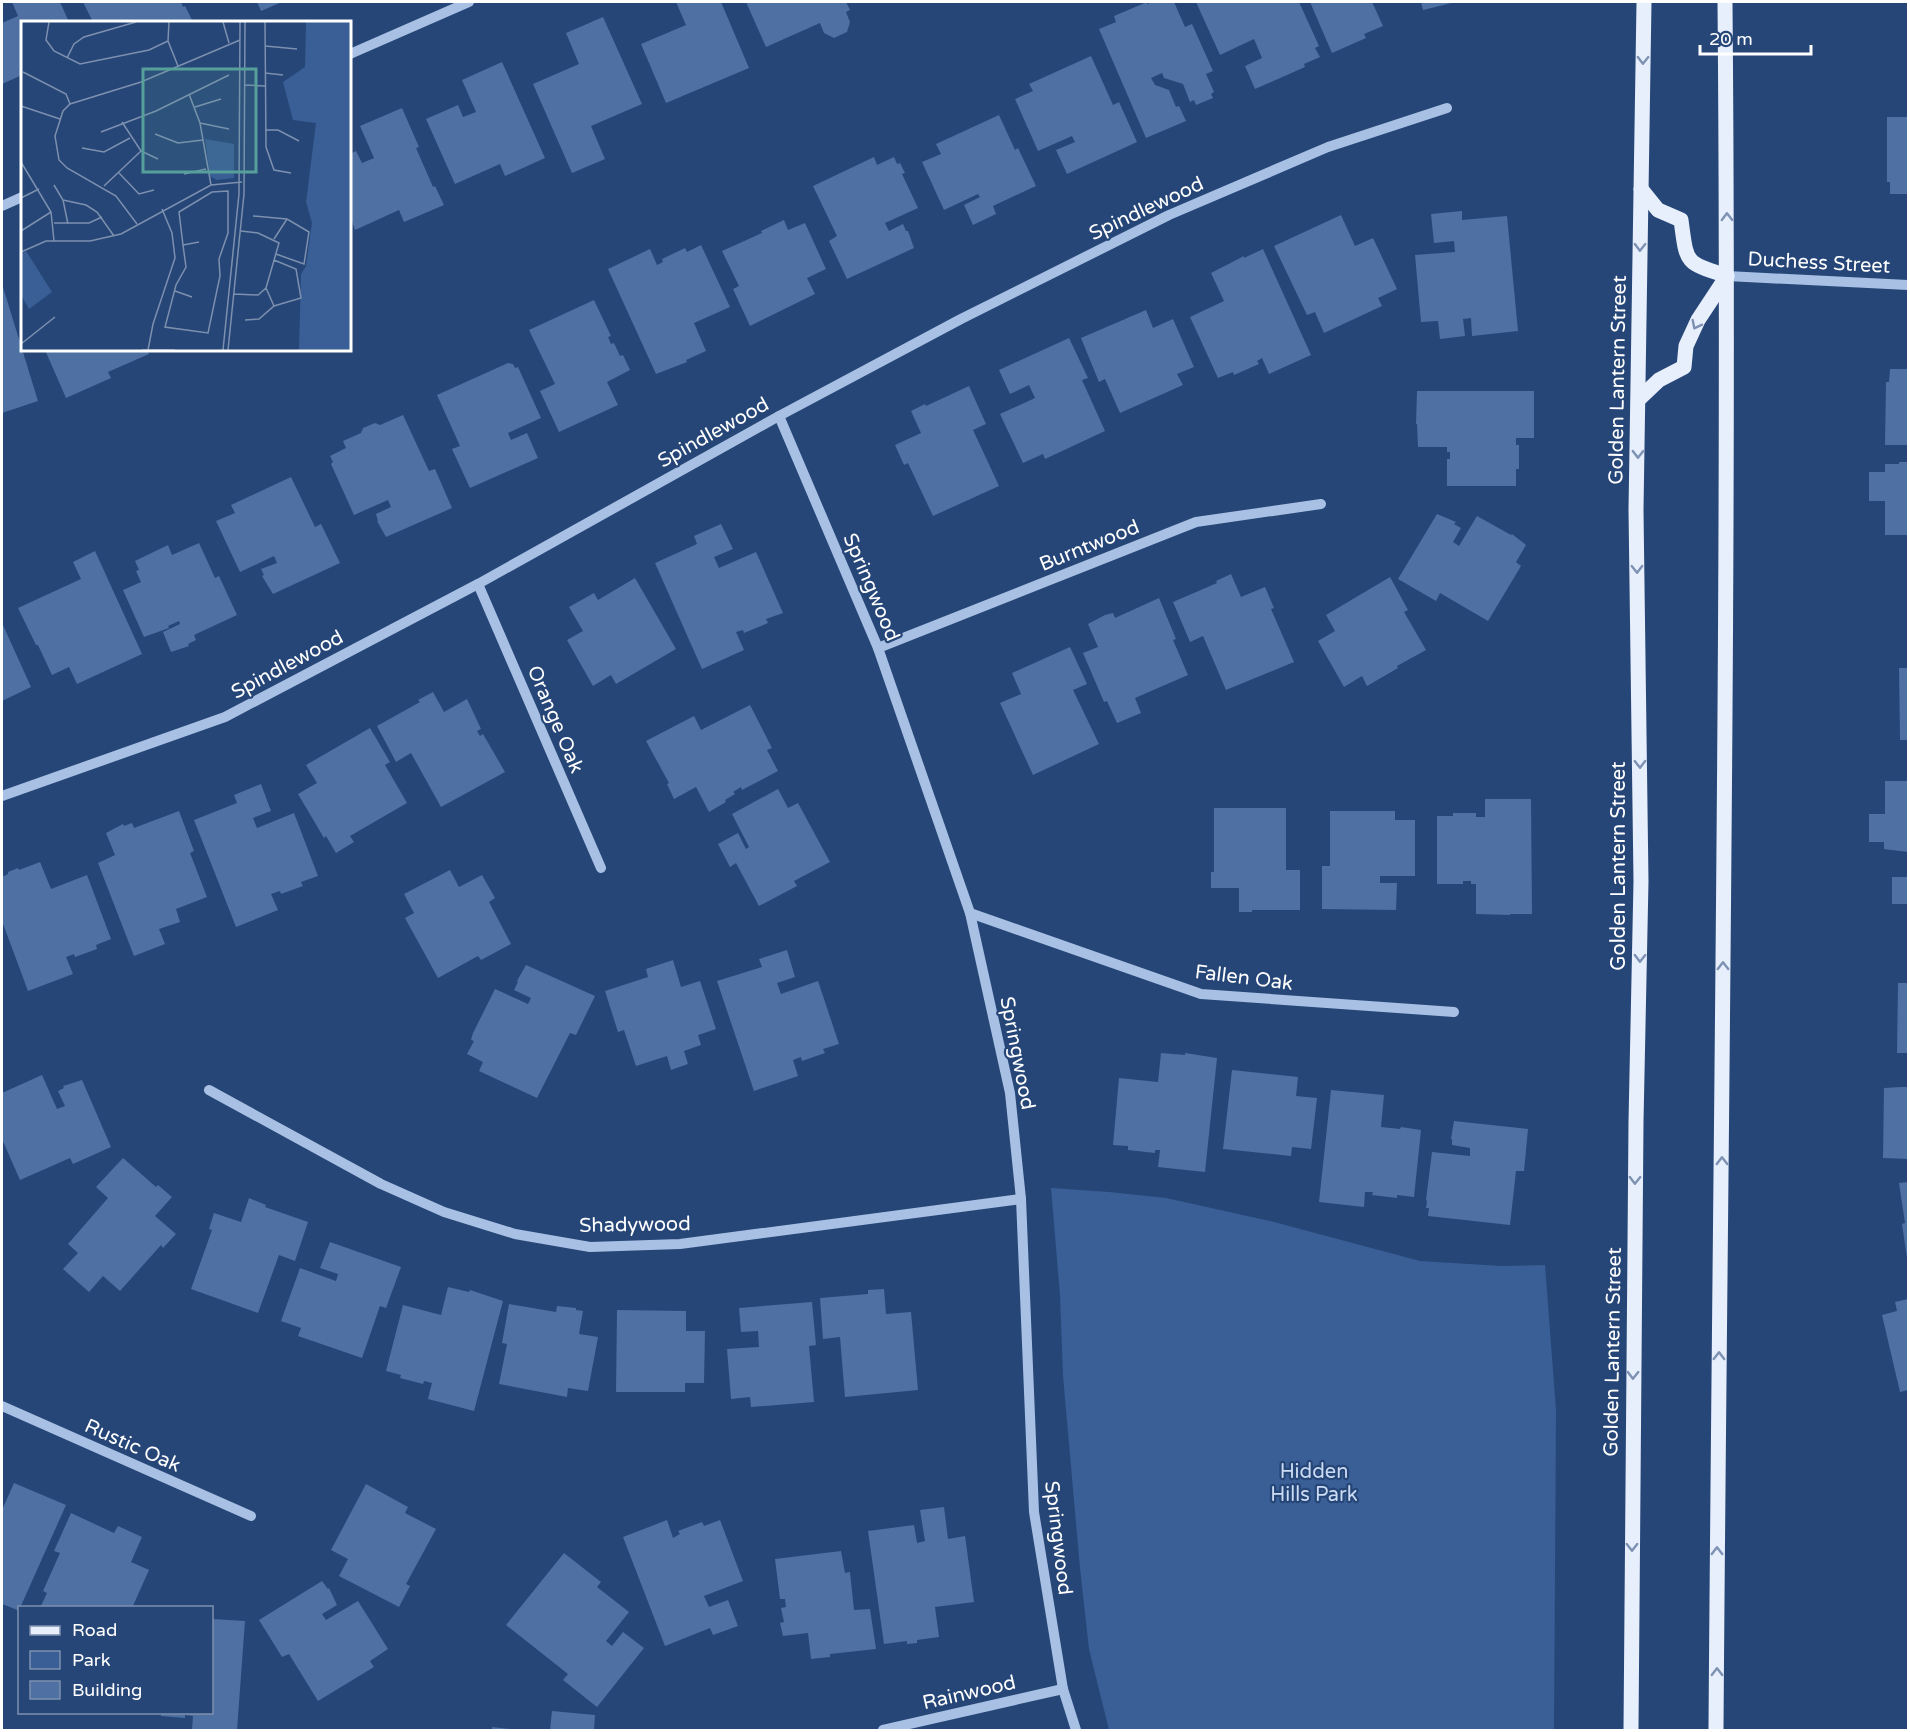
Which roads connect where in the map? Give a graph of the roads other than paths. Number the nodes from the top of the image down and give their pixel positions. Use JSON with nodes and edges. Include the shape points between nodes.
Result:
{"nodes":[{"id":1,"x":469,"y":2,"type":"edge"},
{"id":2,"x":1644,"y":2,"type":"edge"},
{"id":3,"x":1725,"y":2,"type":"edge"},
{"id":4,"x":351,"y":54,"type":"edge"},
{"id":5,"x":1448,"y":108,"type":"dead end"},
{"id":6,"x":1641,"y":189,"type":"junction"},
{"id":7,"x":21,"y":197,"type":"edge"},
{"id":8,"x":2,"y":206,"type":"edge"},
{"id":9,"x":1727,"y":276,"type":"junction"},
{"id":10,"x":1908,"y":285,"type":"edge"},
{"id":11,"x":1639,"y":399,"type":"junction"},
{"id":12,"x":779,"y":416,"type":"junction"},
{"id":13,"x":1321,"y":504,"type":"dead end"},
{"id":14,"x":478,"y":584,"type":"junction"},
{"id":15,"x":878,"y":648,"type":"junction"},
{"id":16,"x":2,"y":796,"type":"edge"},
{"id":17,"x":601,"y":868,"type":"dead end"},
{"id":18,"x":970,"y":913,"type":"junction"},
{"id":19,"x":1454,"y":1012,"type":"dead end"},
{"id":20,"x":209,"y":1090,"type":"dead end"},
{"id":21,"x":1021,"y":1199,"type":"junction"},
{"id":22,"x":2,"y":1406,"type":"edge"},
{"id":23,"x":250,"y":1516,"type":"dead end"},
{"id":24,"x":1064,"y":1689,"type":"junction"},
{"id":25,"x":883,"y":1731,"type":"edge"},
{"id":26,"x":1076,"y":1731,"type":"edge"},
{"id":27,"x":1631,"y":1731,"type":"edge"},
{"id":28,"x":1716,"y":1731,"type":"edge"}],
"edges":[{"from":1,"to":4,"type":"street"},
{"from":2,"to":6,"type":"main road","name":"Golden Lantern Street","one_way":true},
{"from":9,"to":3,"type":"main road","one_way":true},
{"from":5,"to":12,"type":"street","name":"Spindlewood","via":[[1328,147],[1169,215],[961,318]]},
{"from":6,"to":9,"type":"main road","via":[[1658,210],[1681,220],[1686,255],[1697,267]]},
{"from":6,"to":11,"type":"main road","name":"Golden Lantern Street","one_way":true},
{"from":7,"to":8,"type":"street"},
{"from":9,"to":10,"type":"street","name":"Duchess Street"},
{"from":9,"to":11,"type":"main road","one_way":true,"via":[[1698,320],[1686,346],[1684,367],[1659,380]]},
{"from":28,"to":9,"type":"main road","one_way":true},
{"from":11,"to":27,"type":"main road","name":"Golden Lantern Street","one_way":true,"via":[[1636,510],[1641,881]]},
{"from":12,"to":14,"type":"street","name":"Spindlewood"},
{"from":12,"to":15,"type":"street","name":"Springwood"},
{"from":13,"to":15,"type":"street","name":"Burntwood","via":[[1197,522]]},
{"from":14,"to":16,"type":"street","name":"Spindlewood","via":[[225,717]]},
{"from":14,"to":17,"type":"street","name":"Orange Oak"},
{"from":15,"to":18,"type":"street","name":"Springwood"},
{"from":18,"to":19,"type":"street","name":"Fallen Oak","via":[[1201,994]]},
{"from":18,"to":21,"type":"street","name":"Springwood","via":[[1010,1093]]},
{"from":20,"to":21,"type":"street","name":"Shadywood","via":[[381,1184],[444,1212],[516,1234],[590,1246],[680,1244]]},
{"from":21,"to":24,"type":"street","name":"Springwood","via":[[1034,1512]]},
{"from":22,"to":23,"type":"street","name":"Rustic Oak"},
{"from":24,"to":25,"type":"street","name":"Rainwood"},
{"from":24,"to":26,"type":"street","name":"Springwood"}]}
